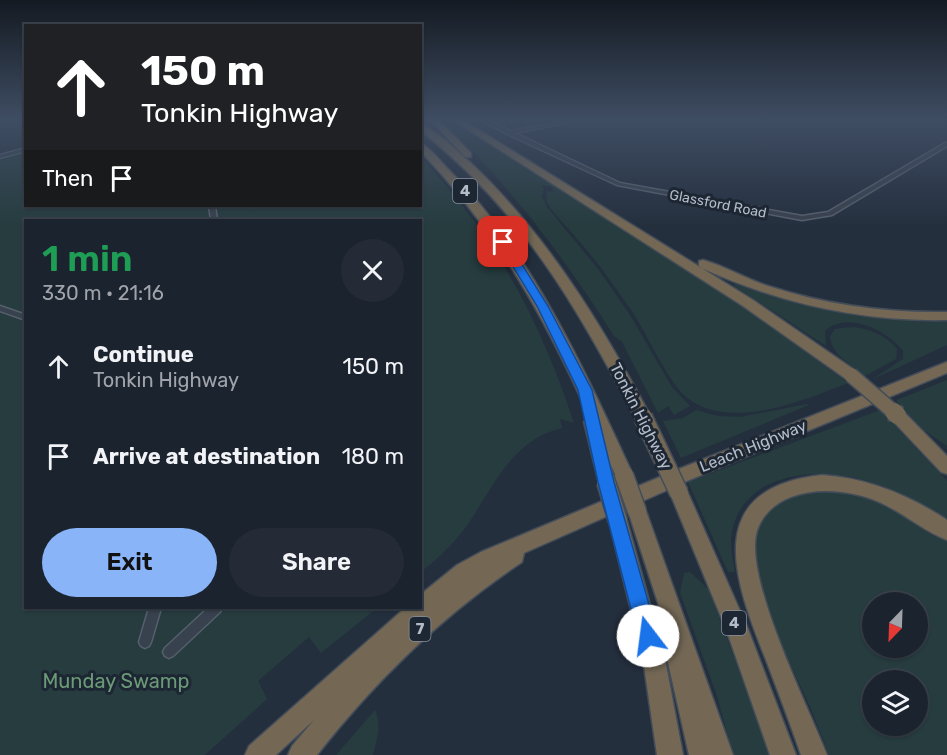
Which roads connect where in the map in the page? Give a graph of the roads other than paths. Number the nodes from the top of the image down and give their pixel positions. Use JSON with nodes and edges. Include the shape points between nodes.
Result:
{"nodes":[{"id":1,"x":429,"y":155,"type":"edge"},
{"id":2,"x":457,"y":155,"type":"edge"},
{"id":3,"x":469,"y":155,"type":"edge"},
{"id":4,"x":514,"y":155,"type":"edge"},
{"id":5,"x":557,"y":155,"type":"edge"},
{"id":6,"x":928,"y":155,"type":"edge"},
{"id":7,"x":508,"y":204,"type":"junction"},
{"id":8,"x":595,"y":205,"type":"junction"},
{"id":9,"x":0,"y":308,"type":"edge"},
{"id":10,"x":947,"y":316,"type":"edge"},
{"id":11,"x":24,"y":317,"type":"edge"},
{"id":12,"x":947,"y":355,"type":"edge"},
{"id":13,"x":947,"y":367,"type":"edge"},
{"id":14,"x":908,"y":383,"type":"junction"},
{"id":15,"x":585,"y":390,"type":"junction"},
{"id":16,"x":947,"y":467,"type":"edge"},
{"id":17,"x":627,"y":516,"type":"junction"},
{"id":18,"x":560,"y":527,"type":"junction"},
{"id":19,"x":947,"y":531,"type":"edge"},
{"id":20,"x":652,"y":553,"type":"junction"},
{"id":21,"x":422,"y":607,"type":"edge"},
{"id":22,"x":155,"y":609,"type":"edge"},
{"id":23,"x":215,"y":609,"type":"edge"},
{"id":24,"x":419,"y":609,"type":"edge"},
{"id":25,"x":145,"y":642,"type":"dead end"},
{"id":26,"x":169,"y":652,"type":"dead end"},
{"id":27,"x":258,"y":755,"type":"edge"},
{"id":28,"x":301,"y":755,"type":"edge"},
{"id":29,"x":670,"y":755,"type":"edge"},
{"id":30,"x":702,"y":755,"type":"edge"},
{"id":31,"x":720,"y":755,"type":"edge"},
{"id":32,"x":783,"y":755,"type":"edge"},
{"id":33,"x":814,"y":755,"type":"edge"}],
"edges":[{"from":1,"to":15,"type":"highway","number":"4","via":[[478,207],[516,261]]},
{"from":2,"to":7,"type":"highway","name":"Tonkin Highway","number":"4"},
{"from":3,"to":7,"type":"highway"},
{"from":4,"to":8,"type":"highway"},
{"from":5,"to":6,"type":"street","name":"Glassford Road","via":[[619,184],[802,218],[830,214]]},
{"from":7,"to":32,"type":"highway","name":"Tonkin Highway","number":"4","bridge":true,"via":[[574,293],[643,417],[736,628]]},
{"from":8,"to":10,"type":"highway","via":[[702,263],[769,290],[866,312]]},
{"from":8,"to":16,"type":"highway","bridge":true,"via":[[778,322],[851,375]]},
{"from":9,"to":11,"type":"street"},
{"from":12,"to":14,"type":"highway"},
{"from":13,"to":14,"type":"highway","name":"Leach Highway","number":"7"},
{"from":14,"to":18,"type":"highway","name":"Leach Highway","number":"7"},
{"from":15,"to":17,"type":"highway","bridge":true,"via":[[606,482]]},
{"from":15,"to":17,"type":"highway","number":"4","bridge":true,"via":[[624,475]]},
{"from":17,"to":20,"type":"highway","number":"4"},
{"from":17,"to":29,"type":"highway"},
{"from":18,"to":21,"type":"highway","via":[[464,572]]},
{"from":18,"to":28,"type":"highway","number":"7","via":[[506,561],[437,613],[357,688]]},
{"from":19,"to":33,"type":"highway","via":[[894,500],[839,484],[809,484],[785,490],[766,501],[753,517],[744,546],[747,583]]},
{"from":20,"to":30,"type":"highway"},
{"from":20,"to":31,"type":"highway","number":"4"},
{"from":22,"to":25,"type":"street"},
{"from":23,"to":26,"type":"street"},
{"from":24,"to":27,"type":"highway"}]}
